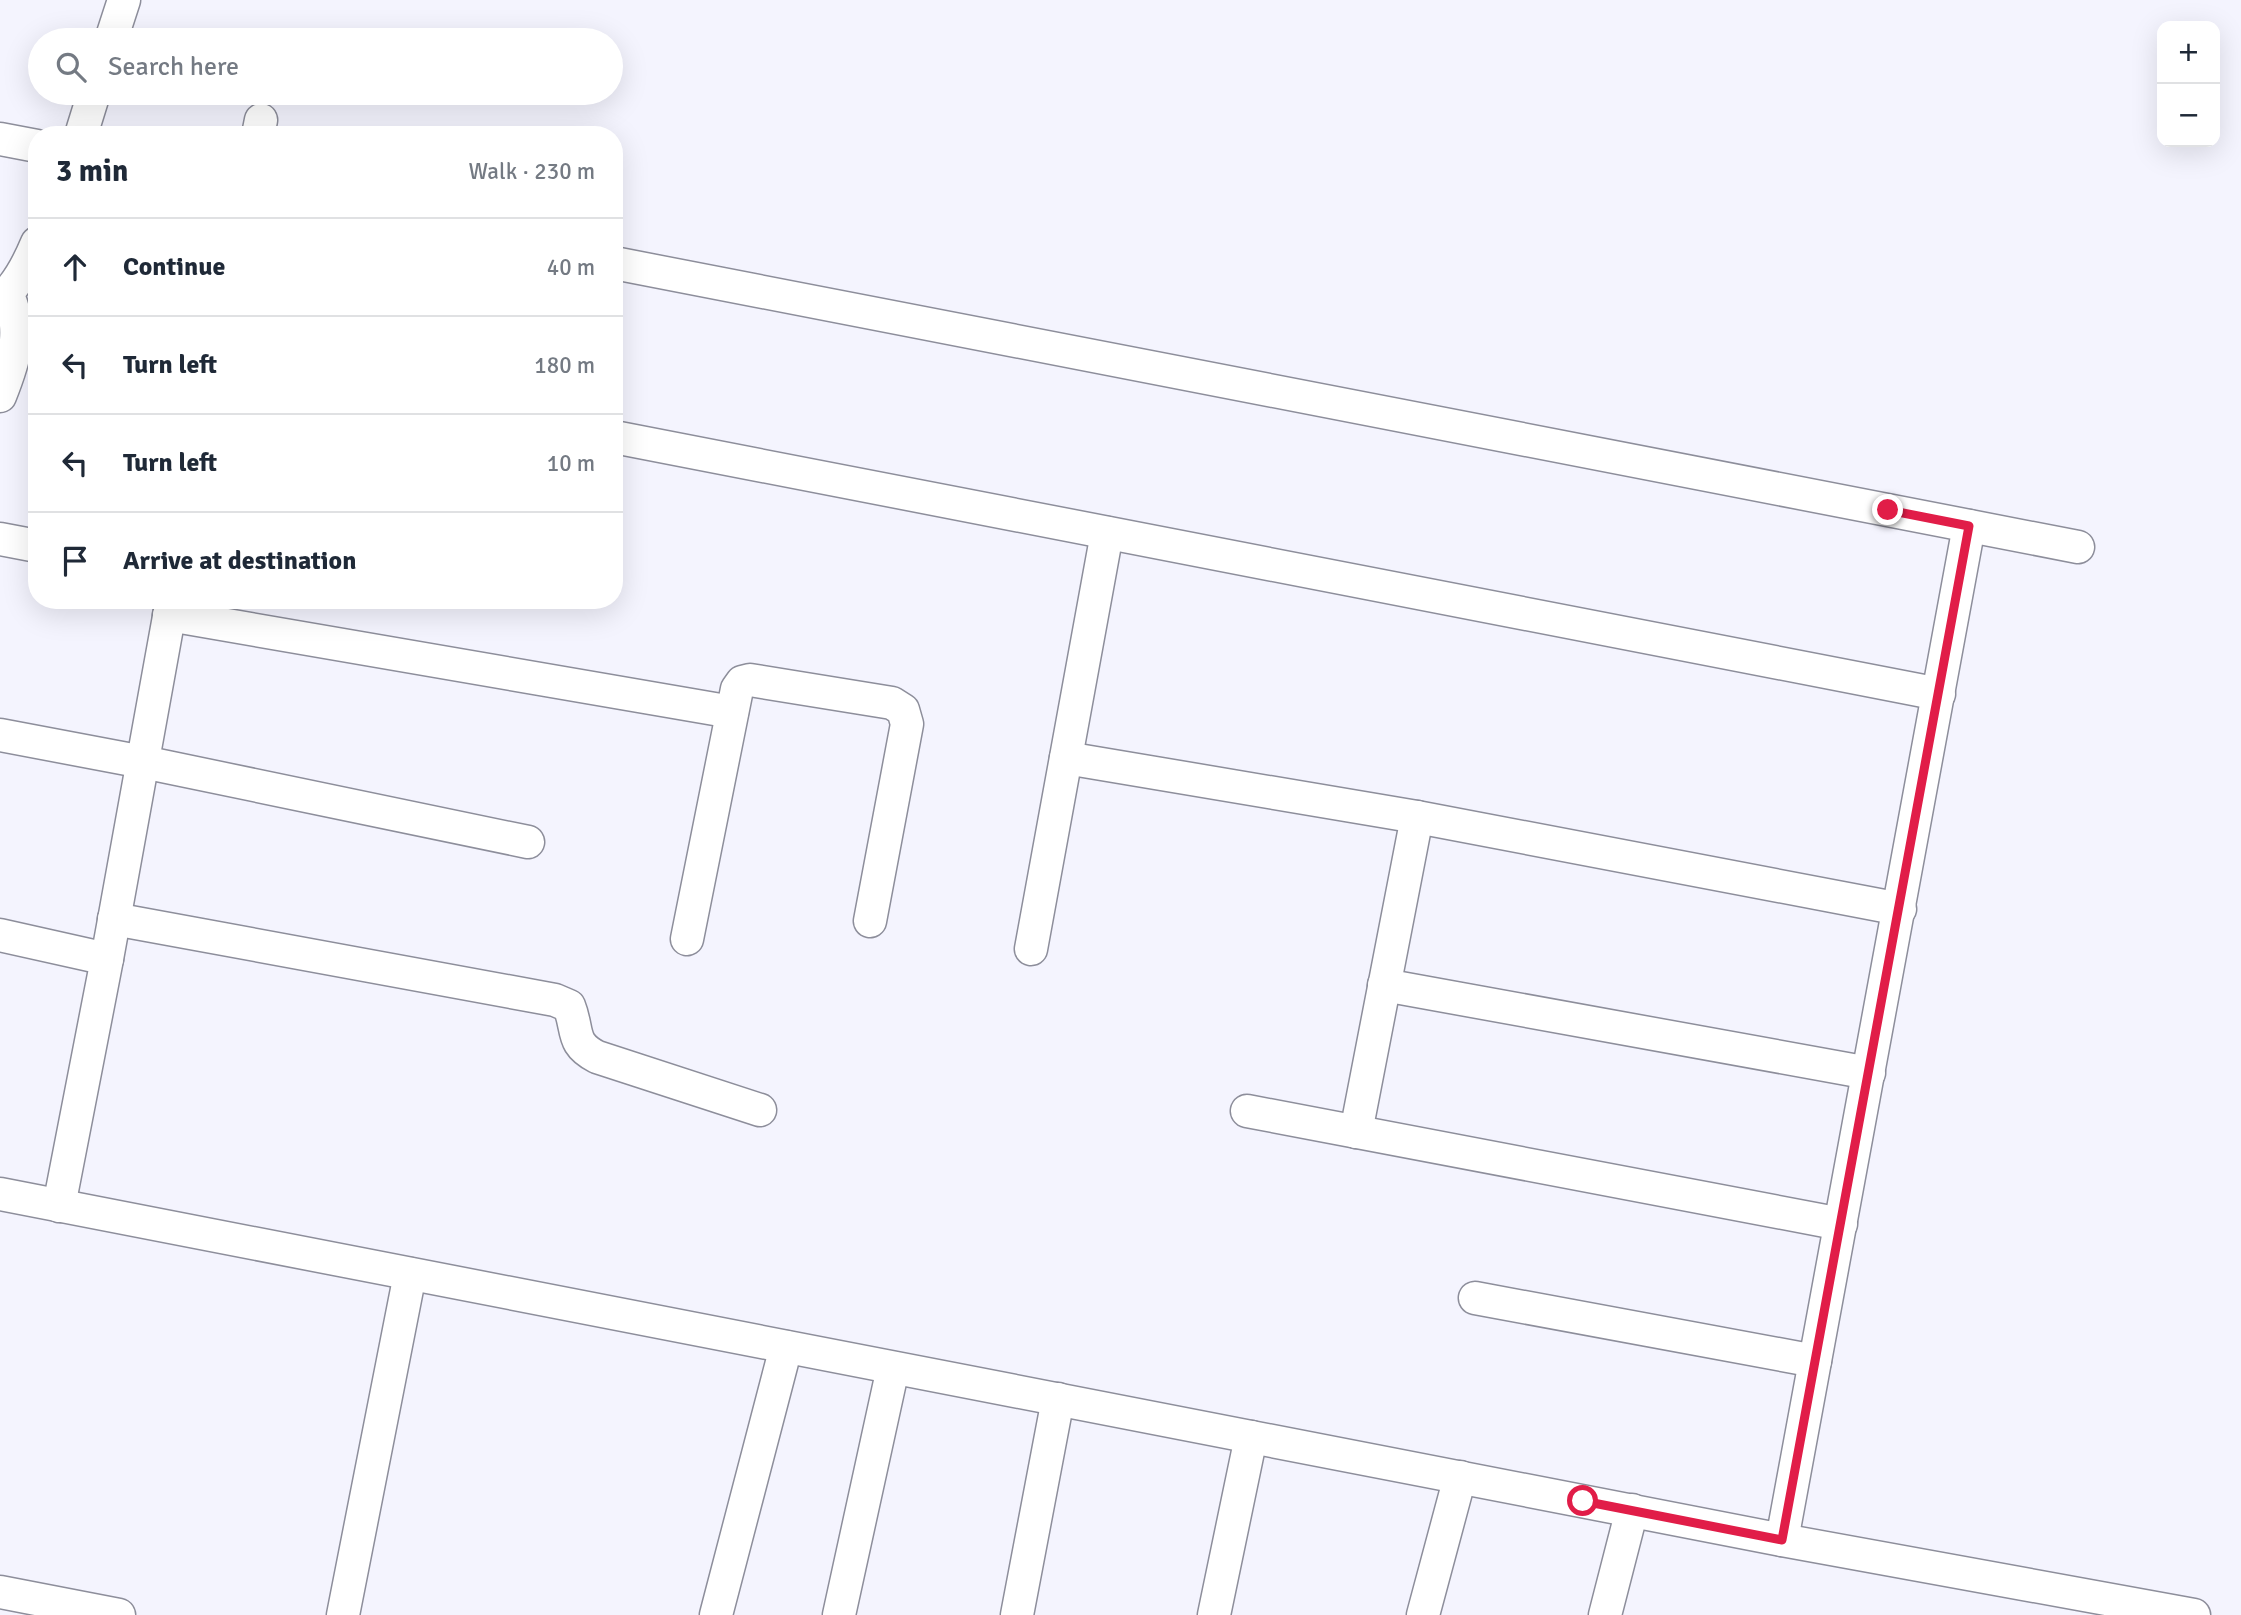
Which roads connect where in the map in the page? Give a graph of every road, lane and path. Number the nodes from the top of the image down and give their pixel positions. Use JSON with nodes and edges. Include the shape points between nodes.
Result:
{"nodes":[{"id":1,"x":124,"y":0,"type":"edge"},
{"id":2,"x":115,"y":28,"type":"edge"},
{"id":3,"x":90,"y":105,"type":"edge"},
{"id":4,"x":84,"y":126,"type":"edge"},
{"id":5,"x":0,"y":139,"type":"edge"},
{"id":6,"x":28,"y":144,"type":"edge"},
{"id":7,"x":28,"y":263,"type":"edge"},
{"id":8,"x":623,"y":265,"type":"edge"},
{"id":9,"x":4,"y":297,"type":"edge"},
{"id":10,"x":27,"y":348,"type":"edge"},
{"id":11,"x":0,"y":396,"type":"edge"},
{"id":12,"x":623,"y":439,"type":"edge"},
{"id":13,"x":1969,"y":526,"type":"junction"},
{"id":14,"x":1107,"y":533,"type":"junction"},
{"id":15,"x":0,"y":539,"type":"edge"},
{"id":16,"x":28,"y":545,"type":"edge"},
{"id":17,"x":2078,"y":547,"type":"dead end"},
{"id":18,"x":171,"y":609,"type":"edge"},
{"id":19,"x":176,"y":609,"type":"edge"},
{"id":20,"x":1939,"y":694,"type":"junction"},
{"id":21,"x":732,"y":712,"type":"junction"},
{"id":22,"x":0,"y":735,"type":"edge"},
{"id":23,"x":1066,"y":758,"type":"junction"},
{"id":24,"x":143,"y":762,"type":"junction"},
{"id":25,"x":1417,"y":817,"type":"junction"},
{"id":26,"x":528,"y":842,"type":"dead end"},
{"id":27,"x":1900,"y":909,"type":"junction"},
{"id":28,"x":114,"y":919,"type":"junction"},
{"id":29,"x":870,"y":921,"type":"dead end"},
{"id":30,"x":0,"y":935,"type":"edge"},
{"id":31,"x":687,"y":939,"type":"dead end"},
{"id":32,"x":1031,"y":949,"type":"dead end"},
{"id":33,"x":107,"y":959,"type":"junction"},
{"id":34,"x":1384,"y":985,"type":"junction"},
{"id":35,"x":1869,"y":1073,"type":"junction"},
{"id":36,"x":760,"y":1110,"type":"dead end"},
{"id":37,"x":1247,"y":1111,"type":"dead end"},
{"id":38,"x":1356,"y":1132,"type":"junction"},
{"id":39,"x":0,"y":1194,"type":"edge"},
{"id":40,"x":59,"y":1206,"type":"junction"},
{"id":41,"x":1841,"y":1224,"type":"junction"},
{"id":42,"x":411,"y":1274,"type":"junction"},
{"id":43,"x":1475,"y":1298,"type":"dead end"},
{"id":44,"x":786,"y":1347,"type":"junction"},
{"id":45,"x":1815,"y":1362,"type":"junction"},
{"id":46,"x":893,"y":1368,"type":"junction"},
{"id":47,"x":1058,"y":1399,"type":"junction"},
{"id":48,"x":1251,"y":1437,"type":"junction"},
{"id":49,"x":1460,"y":1477,"type":"junction"},
{"id":50,"x":1632,"y":1510,"type":"junction"},
{"id":51,"x":1782,"y":1540,"type":"junction"},
{"id":52,"x":0,"y":1592,"type":"edge"},
{"id":53,"x":119,"y":1615,"type":"edge"},
{"id":54,"x":343,"y":1615,"type":"edge"},
{"id":55,"x":716,"y":1615,"type":"edge"},
{"id":56,"x":839,"y":1615,"type":"edge"},
{"id":57,"x":1017,"y":1615,"type":"edge"},
{"id":58,"x":1214,"y":1615,"type":"edge"},
{"id":59,"x":1423,"y":1615,"type":"edge"},
{"id":60,"x":1605,"y":1615,"type":"edge"},
{"id":61,"x":2194,"y":1615,"type":"edge"}],
"edges":[{"from":1,"to":2,"type":"street"},
{"from":3,"to":4,"type":"street"},
{"from":5,"to":6,"type":"street"},
{"from":7,"to":9,"type":"street"},
{"from":8,"to":13,"type":"street"},
{"from":9,"to":10,"type":"street","via":[[14,307]]},
{"from":10,"to":11,"type":"street"},
{"from":12,"to":14,"type":"street"},
{"from":13,"to":17,"type":"street"},
{"from":13,"to":20,"type":"street"},
{"from":14,"to":20,"type":"street"},
{"from":14,"to":23,"type":"street"},
{"from":15,"to":16,"type":"street"},
{"from":18,"to":24,"type":"street"},
{"from":19,"to":21,"type":"street"},
{"from":20,"to":27,"type":"street"},
{"from":21,"to":29,"type":"street","via":[[737,690],[750,680],[892,703],[903,710],[907,724]]},
{"from":21,"to":31,"type":"street"},
{"from":22,"to":24,"type":"street"},
{"from":23,"to":25,"type":"street"},
{"from":23,"to":32,"type":"street"},
{"from":24,"to":26,"type":"street"},
{"from":24,"to":28,"type":"street"},
{"from":25,"to":27,"type":"street"},
{"from":25,"to":34,"type":"street"},
{"from":27,"to":35,"type":"street"},
{"from":28,"to":33,"type":"street"},
{"from":28,"to":36,"type":"street","via":[[555,1000],[569,1006],[576,1039],[597,1057]]},
{"from":30,"to":33,"type":"street"},
{"from":33,"to":40,"type":"street"},
{"from":34,"to":35,"type":"street"},
{"from":34,"to":38,"type":"street"},
{"from":35,"to":41,"type":"street"},
{"from":37,"to":38,"type":"street"},
{"from":38,"to":41,"type":"street"},
{"from":39,"to":40,"type":"street"},
{"from":40,"to":42,"type":"street"},
{"from":41,"to":45,"type":"street"},
{"from":42,"to":44,"type":"street"},
{"from":42,"to":54,"type":"street"},
{"from":43,"to":45,"type":"street"},
{"from":44,"to":46,"type":"street"},
{"from":44,"to":55,"type":"street"},
{"from":45,"to":51,"type":"street"},
{"from":46,"to":47,"type":"street"},
{"from":46,"to":56,"type":"street"},
{"from":47,"to":48,"type":"street"},
{"from":47,"to":57,"type":"street"},
{"from":48,"to":49,"type":"street"},
{"from":48,"to":58,"type":"street"},
{"from":49,"to":50,"type":"street"},
{"from":49,"to":59,"type":"street"},
{"from":50,"to":51,"type":"street"},
{"from":50,"to":60,"type":"street"},
{"from":51,"to":61,"type":"street"},
{"from":52,"to":53,"type":"street"}]}
